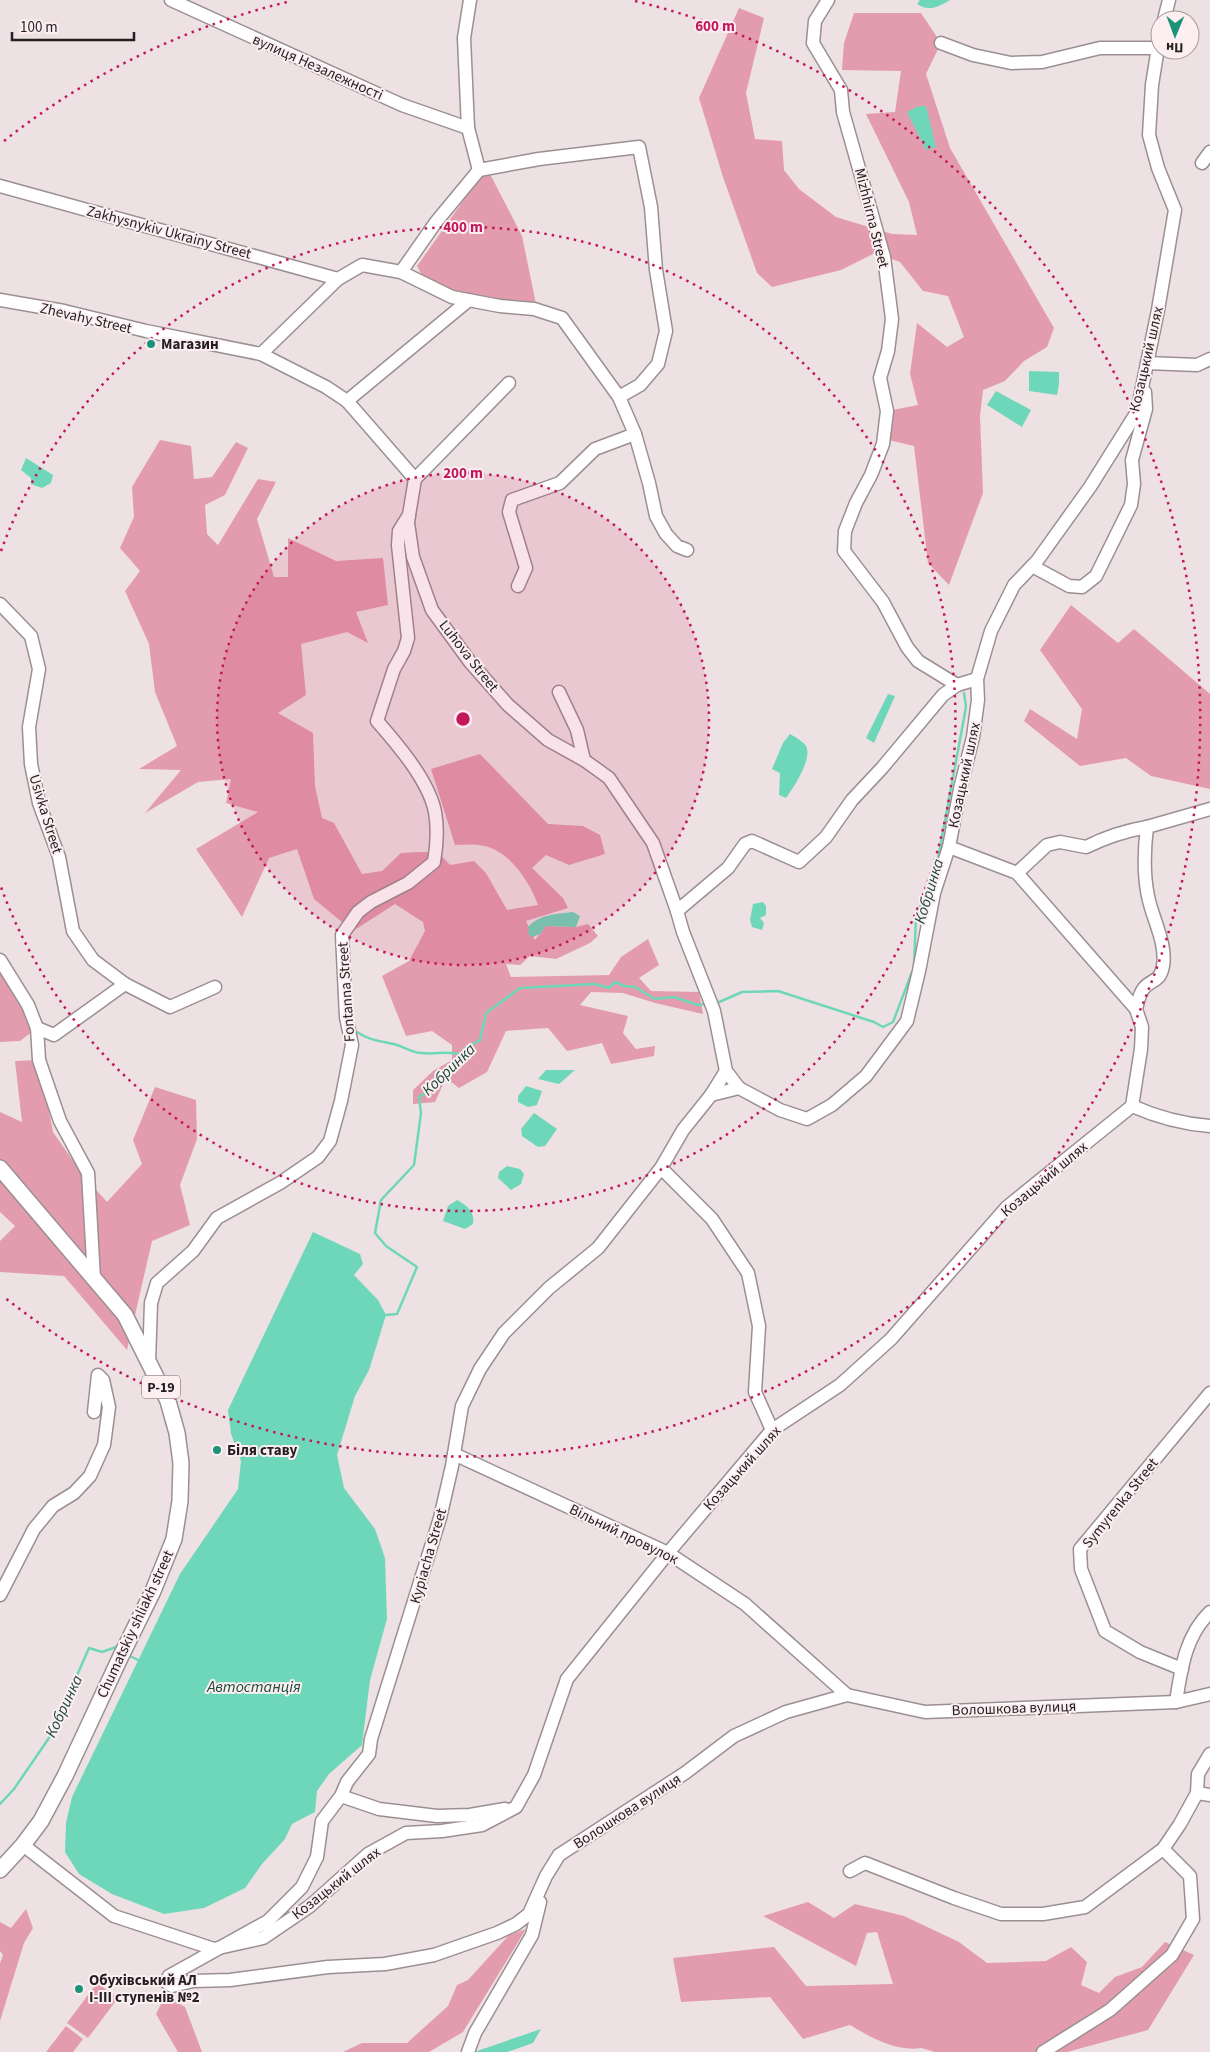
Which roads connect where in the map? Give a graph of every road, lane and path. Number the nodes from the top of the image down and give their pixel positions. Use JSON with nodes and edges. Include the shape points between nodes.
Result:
{"nodes":[{"id":1,"x":171,"y":0,"type":"edge"},
{"id":2,"x":828,"y":0,"type":"edge"},
{"id":3,"x":466,"y":1,"type":"edge"},
{"id":4,"x":1150,"y":42,"type":"edge"},
{"id":5,"x":941,"y":43,"type":"dead end"},
{"id":6,"x":1156,"y":60,"type":"edge"},
{"id":7,"x":468,"y":128,"type":"junction"},
{"id":8,"x":1210,"y":152,"type":"edge"},
{"id":9,"x":1202,"y":163,"type":"dead end"},
{"id":10,"x":479,"y":170,"type":"junction"},
{"id":11,"x":0,"y":186,"type":"edge"},
{"id":12,"x":401,"y":272,"type":"junction"},
{"id":13,"x":338,"y":279,"type":"junction"},
{"id":14,"x":0,"y":300,"type":"edge"},
{"id":15,"x":469,"y":300,"type":"junction"},
{"id":16,"x":261,"y":354,"type":"junction"},
{"id":17,"x":1210,"y":359,"type":"edge"},
{"id":18,"x":1146,"y":369,"type":"junction"},
{"id":19,"x":509,"y":383,"type":"dead end"},
{"id":20,"x":619,"y":397,"type":"junction"},
{"id":21,"x":347,"y":400,"type":"junction"},
{"id":22,"x":635,"y":434,"type":"junction"},
{"id":23,"x":415,"y":479,"type":"junction"},
{"id":24,"x":409,"y":515,"type":"junction"},
{"id":25,"x":687,"y":550,"type":"dead end"},
{"id":26,"x":1032,"y":566,"type":"junction"},
{"id":27,"x":518,"y":586,"type":"dead end"},
{"id":28,"x":0,"y":604,"type":"edge"},
{"id":29,"x":977,"y":679,"type":"junction"},
{"id":30,"x":957,"y":685,"type":"junction"},
{"id":31,"x":560,"y":692,"type":"dead end"},
{"id":32,"x":584,"y":760,"type":"junction"},
{"id":33,"x":411,"y":765,"type":"joint"},
{"id":34,"x":1210,"y":809,"type":"edge"},
{"id":35,"x":1147,"y":827,"type":"junction"},
{"id":36,"x":949,"y":848,"type":"junction"},
{"id":37,"x":1017,"y":873,"type":"junction"},
{"id":38,"x":678,"y":911,"type":"junction"},
{"id":39,"x":0,"y":960,"type":"edge"},
{"id":40,"x":125,"y":984,"type":"junction"},
{"id":41,"x":215,"y":987,"type":"dead end"},
{"id":42,"x":1136,"y":1009,"type":"junction"},
{"id":43,"x":37,"y":1028,"type":"junction"},
{"id":44,"x":726,"y":1072,"type":"junction"},
{"id":45,"x":739,"y":1088,"type":"junction"},
{"id":46,"x":711,"y":1095,"type":"junction"},
{"id":47,"x":1132,"y":1106,"type":"junction"},
{"id":48,"x":1210,"y":1126,"type":"edge"},
{"id":49,"x":0,"y":1168,"type":"edge"},
{"id":50,"x":661,"y":1168,"type":"junction"},
{"id":51,"x":94,"y":1279,"type":"junction"},
{"id":52,"x":149,"y":1363,"type":"junction"},
{"id":53,"x":1210,"y":1393,"type":"edge"},
{"id":54,"x":94,"y":1412,"type":"dead end"},
{"id":55,"x":772,"y":1430,"type":"junction"},
{"id":56,"x":454,"y":1454,"type":"junction"},
{"id":57,"x":668,"y":1553,"type":"junction"},
{"id":58,"x":0,"y":1594,"type":"edge"},
{"id":59,"x":1210,"y":1612,"type":"edge"},
{"id":60,"x":1182,"y":1669,"type":"junction"},
{"id":61,"x":1210,"y":1694,"type":"edge"},
{"id":62,"x":847,"y":1695,"type":"junction"},
{"id":63,"x":1176,"y":1702,"type":"junction"},
{"id":64,"x":1210,"y":1754,"type":"edge"},
{"id":65,"x":1204,"y":1794,"type":"edge"},
{"id":66,"x":341,"y":1796,"type":"junction"},
{"id":67,"x":516,"y":1807,"type":"junction"},
{"id":68,"x":22,"y":1845,"type":"junction"},
{"id":69,"x":1163,"y":1849,"type":"junction"},
{"id":70,"x":0,"y":1870,"type":"edge"},
{"id":71,"x":850,"y":1872,"type":"dead end"},
{"id":72,"x":546,"y":1876,"type":"junction"},
{"id":73,"x":214,"y":1949,"type":"junction"},
{"id":74,"x":468,"y":2052,"type":"edge"},
{"id":75,"x":1043,"y":2052,"type":"edge"}],
"edges":[{"from":1,"to":7,"type":"street","name":"вулиця Незалежності","via":[[402,105]]},
{"from":2,"to":30,"type":"street","name":"Mizhhirna Street","via":[[815,21],[813,43],[841,90],[843,112],[884,256],[892,319],[880,378],[887,412],[884,444],[845,531],[844,551],[883,602],[918,661]]},
{"from":3,"to":7,"type":"street","via":[[464,38]]},
{"from":4,"to":5,"type":"street","via":[[1100,48],[1042,62],[1011,63],[973,55]]},
{"from":6,"to":18,"type":"street","name":"Козацький шлях","via":[[1149,135],[1175,210]]},
{"from":7,"to":10,"type":"street"},
{"from":8,"to":9,"type":"street"},
{"from":10,"to":12,"type":"street","via":[[436,222]]},
{"from":10,"to":20,"type":"street","via":[[640,147],[651,206],[656,270],[666,331],[658,364],[640,385]]},
{"from":11,"to":13,"type":"street","name":"Zakhysnykiv Ukrainy Street"},
{"from":12,"to":13,"type":"street","via":[[362,265]]},
{"from":12,"to":15,"type":"street","via":[[452,297]]},
{"from":13,"to":16,"type":"street"},
{"from":14,"to":16,"type":"street","name":"Zhevahy Street"},
{"from":15,"to":20,"type":"street","via":[[534,309],[562,318]]},
{"from":15,"to":21,"type":"street"},
{"from":16,"to":21,"type":"street","name":"Zhevahy Street"},
{"from":17,"to":18,"type":"street","via":[[1197,365]]},
{"from":18,"to":26,"type":"street","name":"Козацький шлях","via":[[1137,412],[1090,487]]},
{"from":18,"to":26,"type":"street","via":[[1146,409],[1132,460],[1134,484],[1131,505],[1096,576],[1082,587],[1069,586]]},
{"from":19,"to":23,"type":"street"},
{"from":20,"to":22,"type":"street"},
{"from":21,"to":23,"type":"street","name":"Zhevahy Street"},
{"from":22,"to":25,"type":"street","via":[[656,516],[666,534],[677,546]]},
{"from":22,"to":27,"type":"street","via":[[595,449],[560,483],[512,500],[509,512],[526,568]]},
{"from":23,"to":24,"type":"street","name":"Luhova Street"},
{"from":24,"to":32,"type":"street","name":"Luhova Street","via":[[413,557],[432,610],[470,662],[508,705],[548,740]]},
{"from":24,"to":33,"type":"street","name":"Luhova Street","via":[[399,531],[398,545],[408,638],[377,721]]},
{"from":26,"to":29,"type":"street","name":"Козацький шлях","via":[[1014,585],[1006,600],[991,631]]},
{"from":28,"to":40,"type":"street","name":"Usivka Street","via":[[31,636],[39,669],[29,727],[31,764],[39,803],[60,857],[73,931],[93,960]]},
{"from":29,"to":30,"type":"street"},
{"from":29,"to":36,"type":"street","name":"Козацький шлях","via":[[974,737]]},
{"from":30,"to":38,"type":"street","via":[[942,695],[852,800],[826,837],[799,862],[752,841],[745,844],[728,868]]},
{"from":31,"to":32,"type":"street","via":[[577,730]]},
{"from":32,"to":38,"type":"street","name":"Luhova Street","via":[[609,778],[653,843]]},
{"from":33,"to":52,"type":"street","name":"Fontanna Street","via":[[427,788],[435,811],[438,838],[434,862],[408,883],[358,912],[342,935],[346,1017],[352,1045],[330,1142],[318,1156],[280,1183],[217,1218],[193,1250],[157,1283],[151,1303]]},
{"from":34,"to":35,"type":"street"},
{"from":35,"to":37,"type":"street","via":[[1123,831],[1086,847],[1060,842],[1046,845]]},
{"from":35,"to":42,"type":"street","via":[[1144,871],[1163,954],[1163,968],[1156,980],[1144,987]]},
{"from":36,"to":37,"type":"street","name":"Козацький шлях"},
{"from":36,"to":45,"type":"street","via":[[934,893],[907,1021],[866,1076],[832,1105],[807,1119],[780,1110]]},
{"from":37,"to":42,"type":"street","name":"Козацький шлях"},
{"from":38,"to":44,"type":"street","name":"Luhova Street","via":[[714,1011]]},
{"from":39,"to":43,"type":"street","via":[[28,1005]]},
{"from":40,"to":41,"type":"street","name":"Usivka Street","via":[[170,1007]]},
{"from":40,"to":43,"type":"street","via":[[54,1035]]},
{"from":42,"to":47,"type":"street","name":"Козацький шлях","via":[[1142,1028]]},
{"from":43,"to":51,"type":"street","via":[[39,1060],[60,1121],[88,1172]]},
{"from":44,"to":45,"type":"street"},
{"from":44,"to":46,"type":"street","name":"Kypiacha Street"},
{"from":45,"to":46,"type":"street"},
{"from":46,"to":50,"type":"street","name":"Kypiacha Street","via":[[683,1130]]},
{"from":47,"to":48,"type":"street","via":[[1156,1117]]},
{"from":47,"to":55,"type":"street","name":"Козацький шлях","via":[[1007,1207],[884,1346],[840,1385]]},
{"from":49,"to":51,"type":"main road","name":"Chumatskiy shliakh street","number":"Р-19"},
{"from":50,"to":55,"type":"street","via":[[712,1219],[748,1273],[759,1326],[755,1392]]},
{"from":50,"to":56,"type":"street","name":"Kypiacha Street","via":[[598,1248],[549,1288],[504,1333],[480,1368],[462,1406]]},
{"from":51,"to":52,"type":"main road","name":"Chumatskiy shliakh street","number":"Р-19","via":[[125,1315]]},
{"from":52,"to":68,"type":"main road","name":"Chumatskiy shliakh street","number":"Р-19","via":[[168,1401],[177,1433],[181,1463],[180,1501],[174,1539],[65,1776],[40,1821]]},
{"from":53,"to":60,"type":"street","name":"Symyrenka Street","via":[[1080,1549],[1080,1569],[1105,1631],[1140,1652]]},
{"from":54,"to":58,"type":"street","via":[[98,1375],[103,1380],[109,1407],[104,1445],[90,1476],[74,1493],[53,1506],[34,1529]]},
{"from":55,"to":57,"type":"street","name":"Козацький шлях"},
{"from":56,"to":57,"type":"street","name":"Вільний провулок"},
{"from":56,"to":66,"type":"street","name":"Kypiacha Street","via":[[440,1518],[369,1754],[347,1782]]},
{"from":57,"to":62,"type":"street","name":"Вільний провулок","via":[[745,1604]]},
{"from":57,"to":67,"type":"street","name":"Козацький шлях","via":[[567,1679],[534,1775]]},
{"from":59,"to":60,"type":"street","via":[[1187,1646]]},
{"from":60,"to":63,"type":"street"},
{"from":61,"to":63,"type":"street","name":"Волошкова вулиця"},
{"from":62,"to":63,"type":"street","name":"Волошкова вулиця","via":[[926,1712]]},
{"from":62,"to":72,"type":"street","name":"Волошкова вулиця","via":[[786,1712],[734,1736],[685,1773],[559,1855]]},
{"from":64,"to":65,"type":"street","via":[[1198,1774]]},
{"from":65,"to":69,"type":"street"},
{"from":66,"to":67,"type":"street","via":[[379,1809],[437,1816],[470,1815]]},
{"from":66,"to":73,"type":"street","name":"Kypiacha Street","via":[[322,1821],[317,1857],[302,1887],[268,1921]]},
{"from":67,"to":73,"type":"street","name":"Козацький шлях","via":[[482,1825],[406,1833],[368,1854],[310,1906],[263,1938]]},
{"from":68,"to":70,"type":"main road","name":"Chumatskiy shliakh street","number":"Р-19"},
{"from":68,"to":73,"type":"street","via":[[114,1916]]},
{"from":69,"to":71,"type":"street","via":[[1085,1907],[1044,1914],[1001,1914],[865,1863]]},
{"from":69,"to":75,"type":"street","via":[[1190,1876],[1193,1919],[1172,1955],[1110,2010]]},
{"from":72,"to":73,"type":"street","name":"Волошкова вулиця","via":[[529,1914],[516,1924],[497,1934],[434,1954],[385,1964],[328,1967],[172,1986],[166,1982],[169,1976]]},
{"from":72,"to":74,"type":"street","via":[[532,1935],[475,2033]]}]}
